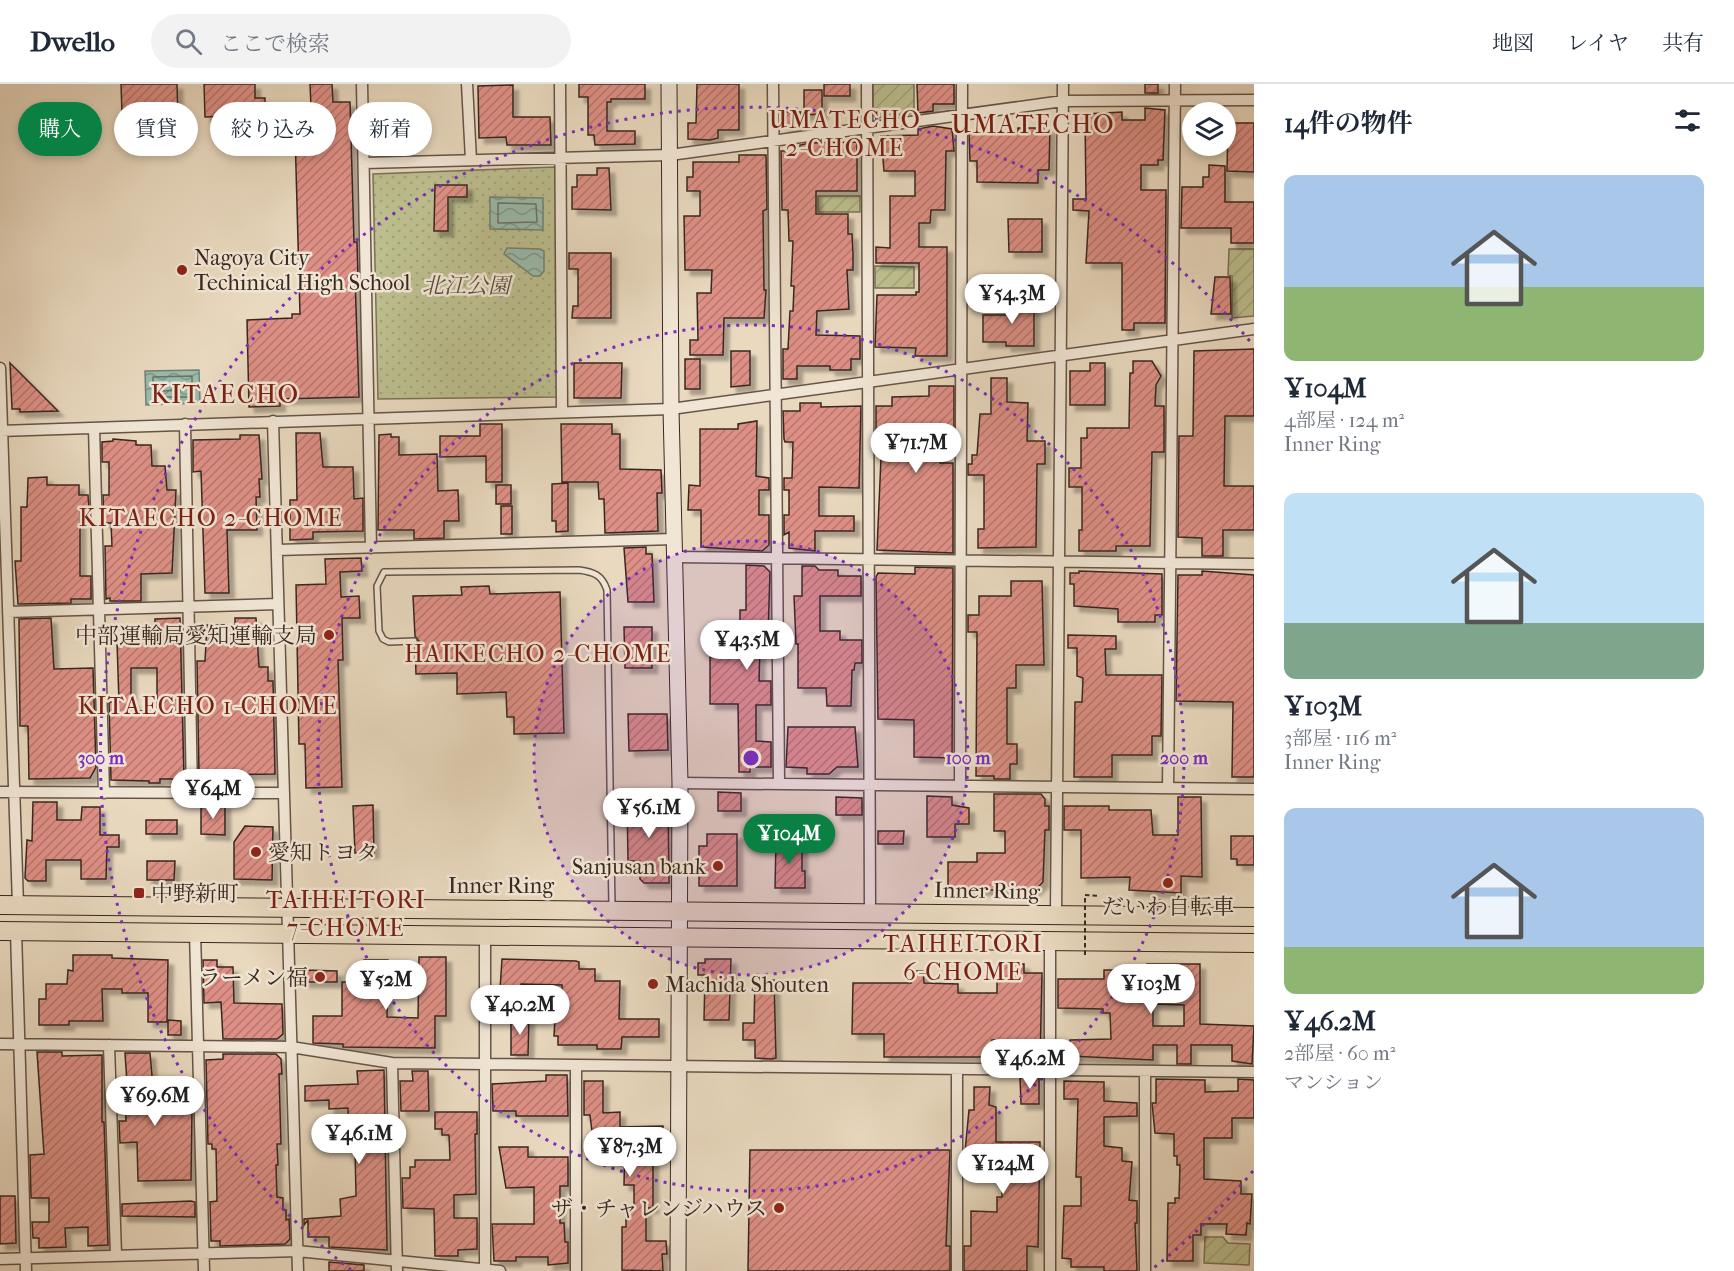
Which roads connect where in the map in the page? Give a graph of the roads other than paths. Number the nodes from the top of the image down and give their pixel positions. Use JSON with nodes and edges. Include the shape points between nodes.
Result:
{"nodes":[{"id":1,"x":362,"y":84,"type":"edge"},
{"id":2,"x":467,"y":84,"type":"edge"},
{"id":3,"x":560,"y":84,"type":"edge"},
{"id":4,"x":669,"y":84,"type":"edge"},
{"id":5,"x":773,"y":84,"type":"edge"},
{"id":6,"x":867,"y":84,"type":"edge"},
{"id":7,"x":962,"y":84,"type":"edge"},
{"id":8,"x":1063,"y":84,"type":"edge"},
{"id":9,"x":1175,"y":84,"type":"edge"},
{"id":10,"x":1254,"y":100,"type":"edge"},
{"id":11,"x":1174,"y":101,"type":"junction"},
{"id":12,"x":1063,"y":102,"type":"junction"},
{"id":13,"x":962,"y":115,"type":"junction"},
{"id":14,"x":866,"y":127,"type":"junction"},
{"id":15,"x":771,"y":141,"type":"junction"},
{"id":16,"x":670,"y":155,"type":"junction"},
{"id":17,"x":560,"y":157,"type":"junction"},
{"id":18,"x":471,"y":160,"type":"junction"},
{"id":19,"x":364,"y":163,"type":"junction"},
{"id":20,"x":1254,"y":328,"type":"edge"},
{"id":21,"x":1171,"y":340,"type":"junction"},
{"id":22,"x":1061,"y":355,"type":"junction"},
{"id":23,"x":0,"y":368,"type":"edge"},
{"id":24,"x":961,"y":370,"type":"junction"},
{"id":25,"x":867,"y":381,"type":"junction"},
{"id":26,"x":774,"y":395,"type":"junction"},
{"id":27,"x":671,"y":409,"type":"junction"},
{"id":28,"x":562,"y":412,"type":"junction"},
{"id":29,"x":369,"y":417,"type":"junction"},
{"id":30,"x":273,"y":421,"type":"junction"},
{"id":31,"x":185,"y":424,"type":"junction"},
{"id":32,"x":94,"y":428,"type":"junction"},
{"id":33,"x":1,"y":431,"type":"edge"},
{"id":34,"x":675,"y":538,"type":"junction"},
{"id":35,"x":371,"y":548,"type":"junction"},
{"id":36,"x":277,"y":550,"type":"junction"},
{"id":37,"x":675,"y":557,"type":"junction"},
{"id":38,"x":777,"y":558,"type":"junction"},
{"id":39,"x":868,"y":560,"type":"junction"},
{"id":40,"x":960,"y":561,"type":"junction"},
{"id":41,"x":1059,"y":563,"type":"junction"},
{"id":42,"x":1170,"y":564,"type":"junction"},
{"id":43,"x":1254,"y":564,"type":"edge"},
{"id":44,"x":278,"y":604,"type":"junction"},
{"id":45,"x":189,"y":606,"type":"junction"},
{"id":46,"x":99,"y":609,"type":"junction"},
{"id":47,"x":8,"y":612,"type":"junction"},
{"id":48,"x":414,"y":641,"type":"dead end"},
{"id":49,"x":680,"y":783,"type":"junction"},
{"id":50,"x":779,"y":784,"type":"junction"},
{"id":51,"x":869,"y":785,"type":"junction"},
{"id":52,"x":960,"y":786,"type":"junction"},
{"id":53,"x":1058,"y":787,"type":"junction"},
{"id":54,"x":1168,"y":788,"type":"junction"},
{"id":55,"x":1254,"y":789,"type":"edge"},
{"id":56,"x":0,"y":792,"type":"edge"},
{"id":57,"x":14,"y":792,"type":"junction"},
{"id":58,"x":104,"y":793,"type":"junction"},
{"id":59,"x":192,"y":793,"type":"junction"},
{"id":60,"x":284,"y":793,"type":"junction"},
{"id":61,"x":9,"y":905,"type":"edge"},
{"id":62,"x":287,"y":908,"type":"junction"},
{"id":63,"x":612,"y":910,"type":"junction"},
{"id":64,"x":680,"y":911,"type":"junction"},
{"id":65,"x":870,"y":912,"type":"junction"},
{"id":66,"x":1056,"y":915,"type":"junction"},
{"id":67,"x":1254,"y":917,"type":"edge"},
{"id":68,"x":8,"y":931,"type":"edge"},
{"id":69,"x":195,"y":932,"type":"junction"},
{"id":70,"x":288,"y":934,"type":"junction"},
{"id":71,"x":485,"y":934,"type":"junction"},
{"id":72,"x":680,"y":937,"type":"junction"},
{"id":73,"x":1050,"y":941,"type":"junction"},
{"id":74,"x":1254,"y":943,"type":"edge"},
{"id":75,"x":0,"y":1044,"type":"edge"},
{"id":76,"x":19,"y":1044,"type":"junction"},
{"id":77,"x":110,"y":1045,"type":"junction"},
{"id":78,"x":198,"y":1046,"type":"junction"},
{"id":79,"x":291,"y":1047,"type":"junction"},
{"id":80,"x":392,"y":1063,"type":"junction"},
{"id":81,"x":484,"y":1064,"type":"junction"},
{"id":82,"x":576,"y":1065,"type":"junction"},
{"id":83,"x":679,"y":1067,"type":"junction"},
{"id":84,"x":957,"y":1070,"type":"junction"},
{"id":85,"x":1050,"y":1071,"type":"junction"},
{"id":86,"x":1145,"y":1071,"type":"junction"},
{"id":87,"x":1254,"y":1072,"type":"edge"},
{"id":88,"x":297,"y":1251,"type":"junction"},
{"id":89,"x":203,"y":1253,"type":"junction"},
{"id":90,"x":116,"y":1255,"type":"junction"},
{"id":91,"x":25,"y":1258,"type":"junction"},
{"id":92,"x":0,"y":1259,"type":"edge"},
{"id":93,"x":397,"y":1266,"type":"edge"},
{"id":94,"x":485,"y":1270,"type":"edge"},
{"id":95,"x":26,"y":1271,"type":"edge"},
{"id":96,"x":204,"y":1271,"type":"edge"},
{"id":97,"x":298,"y":1271,"type":"edge"},
{"id":98,"x":500,"y":1271,"type":"edge"},
{"id":99,"x":576,"y":1271,"type":"edge"},
{"id":100,"x":678,"y":1271,"type":"edge"},
{"id":101,"x":957,"y":1271,"type":"edge"},
{"id":102,"x":1050,"y":1271,"type":"edge"},
{"id":103,"x":1146,"y":1271,"type":"edge"}],
"edges":[{"from":1,"to":19,"type":"street"},
{"from":2,"to":18,"type":"street"},
{"from":3,"to":17,"type":"street"},
{"from":4,"to":16,"type":"street"},
{"from":5,"to":15,"type":"street"},
{"from":6,"to":14,"type":"street"},
{"from":7,"to":13,"type":"street"},
{"from":8,"to":12,"type":"street"},
{"from":9,"to":11,"type":"street"},
{"from":10,"to":11,"type":"street"},
{"from":11,"to":12,"type":"street"},
{"from":11,"to":21,"type":"street"},
{"from":12,"to":13,"type":"street"},
{"from":12,"to":22,"type":"street"},
{"from":13,"to":14,"type":"street"},
{"from":13,"to":24,"type":"street"},
{"from":14,"to":15,"type":"street"},
{"from":14,"to":25,"type":"street"},
{"from":15,"to":16,"type":"street"},
{"from":15,"to":26,"type":"street"},
{"from":16,"to":17,"type":"street"},
{"from":16,"to":27,"type":"street"},
{"from":17,"to":18,"type":"street"},
{"from":17,"to":28,"type":"street"},
{"from":18,"to":19,"type":"street"},
{"from":19,"to":29,"type":"street"},
{"from":20,"to":21,"type":"street"},
{"from":21,"to":22,"type":"street"},
{"from":21,"to":42,"type":"street"},
{"from":22,"to":24,"type":"street"},
{"from":22,"to":41,"type":"street"},
{"from":23,"to":33,"type":"street"},
{"from":24,"to":25,"type":"street"},
{"from":24,"to":40,"type":"street"},
{"from":25,"to":26,"type":"street"},
{"from":25,"to":39,"type":"street"},
{"from":26,"to":27,"type":"street"},
{"from":26,"to":38,"type":"street"},
{"from":27,"to":28,"type":"street"},
{"from":27,"to":34,"type":"street"},
{"from":28,"to":29,"type":"street"},
{"from":29,"to":30,"type":"street"},
{"from":29,"to":35,"type":"street"},
{"from":30,"to":31,"type":"street"},
{"from":30,"to":36,"type":"street"},
{"from":31,"to":32,"type":"street"},
{"from":31,"to":45,"type":"street"},
{"from":32,"to":33,"type":"street"},
{"from":32,"to":46,"type":"street"},
{"from":33,"to":47,"type":"street"},
{"from":34,"to":35,"type":"street"},
{"from":34,"to":37,"type":"street"},
{"from":35,"to":36,"type":"street"},
{"from":36,"to":44,"type":"street"},
{"from":37,"to":38,"type":"street"},
{"from":37,"to":49,"type":"street"},
{"from":38,"to":39,"type":"street"},
{"from":38,"to":50,"type":"street"},
{"from":39,"to":40,"type":"street"},
{"from":39,"to":51,"type":"street"},
{"from":40,"to":41,"type":"street"},
{"from":40,"to":52,"type":"street"},
{"from":41,"to":42,"type":"street"},
{"from":41,"to":53,"type":"street"},
{"from":42,"to":43,"type":"street"},
{"from":42,"to":54,"type":"street"},
{"from":44,"to":45,"type":"street"},
{"from":44,"to":60,"type":"street"},
{"from":45,"to":46,"type":"street"},
{"from":45,"to":59,"type":"street"},
{"from":46,"to":47,"type":"street"},
{"from":46,"to":58,"type":"street"},
{"from":47,"to":57,"type":"street"},
{"from":48,"to":63,"type":"lane","via":[[389,642],[379,631],[377,586],[384,572],[579,570],[594,572],[604,580]]},
{"from":49,"to":50,"type":"street"},
{"from":49,"to":64,"type":"street"},
{"from":50,"to":51,"type":"street"},
{"from":51,"to":52,"type":"street"},
{"from":51,"to":65,"type":"street"},
{"from":52,"to":53,"type":"street"},
{"from":53,"to":54,"type":"street"},
{"from":53,"to":66,"type":"street"},
{"from":54,"to":55,"type":"street"},
{"from":56,"to":57,"type":"street"},
{"from":57,"to":58,"type":"street"},
{"from":57,"to":61,"type":"street"},
{"from":58,"to":59,"type":"street"},
{"from":59,"to":60,"type":"street"},
{"from":60,"to":62,"type":"street"},
{"from":61,"to":62,"type":"main road","name":"Inner Ring"},
{"from":62,"to":63,"type":"main road","name":"Inner Ring"},
{"from":62,"to":70,"type":"street"},
{"from":63,"to":64,"type":"main road","name":"Inner Ring"},
{"from":64,"to":65,"type":"main road","name":"Inner Ring"},
{"from":64,"to":72,"type":"street"},
{"from":65,"to":66,"type":"main road","name":"Inner Ring"},
{"from":66,"to":67,"type":"main road","name":"Inner Ring"},
{"from":68,"to":69,"type":"main road"},
{"from":68,"to":76,"type":"street"},
{"from":69,"to":70,"type":"main road"},
{"from":69,"to":78,"type":"street"},
{"from":70,"to":71,"type":"main road"},
{"from":70,"to":79,"type":"street"},
{"from":71,"to":72,"type":"main road"},
{"from":71,"to":81,"type":"street"},
{"from":72,"to":73,"type":"main road"},
{"from":72,"to":83,"type":"street"},
{"from":73,"to":74,"type":"main road"},
{"from":73,"to":85,"type":"street"},
{"from":75,"to":76,"type":"street"},
{"from":76,"to":77,"type":"street"},
{"from":76,"to":91,"type":"street"},
{"from":77,"to":78,"type":"street"},
{"from":77,"to":90,"type":"street"},
{"from":78,"to":79,"type":"street"},
{"from":78,"to":89,"type":"street"},
{"from":79,"to":80,"type":"street"},
{"from":79,"to":88,"type":"street"},
{"from":80,"to":81,"type":"street"},
{"from":80,"to":93,"type":"street"},
{"from":81,"to":82,"type":"street"},
{"from":81,"to":94,"type":"street"},
{"from":82,"to":83,"type":"street"},
{"from":82,"to":99,"type":"street"},
{"from":83,"to":84,"type":"street"},
{"from":83,"to":100,"type":"street"},
{"from":84,"to":85,"type":"street"},
{"from":84,"to":101,"type":"street"},
{"from":85,"to":86,"type":"street"},
{"from":85,"to":102,"type":"street"},
{"from":86,"to":87,"type":"street"},
{"from":86,"to":103,"type":"street"},
{"from":88,"to":89,"type":"street"},
{"from":88,"to":93,"type":"street"},
{"from":88,"to":97,"type":"street"},
{"from":89,"to":90,"type":"street"},
{"from":89,"to":96,"type":"street"},
{"from":90,"to":91,"type":"street"},
{"from":91,"to":92,"type":"street"},
{"from":91,"to":95,"type":"street"},
{"from":93,"to":94,"type":"street"},
{"from":94,"to":98,"type":"street"}]}
